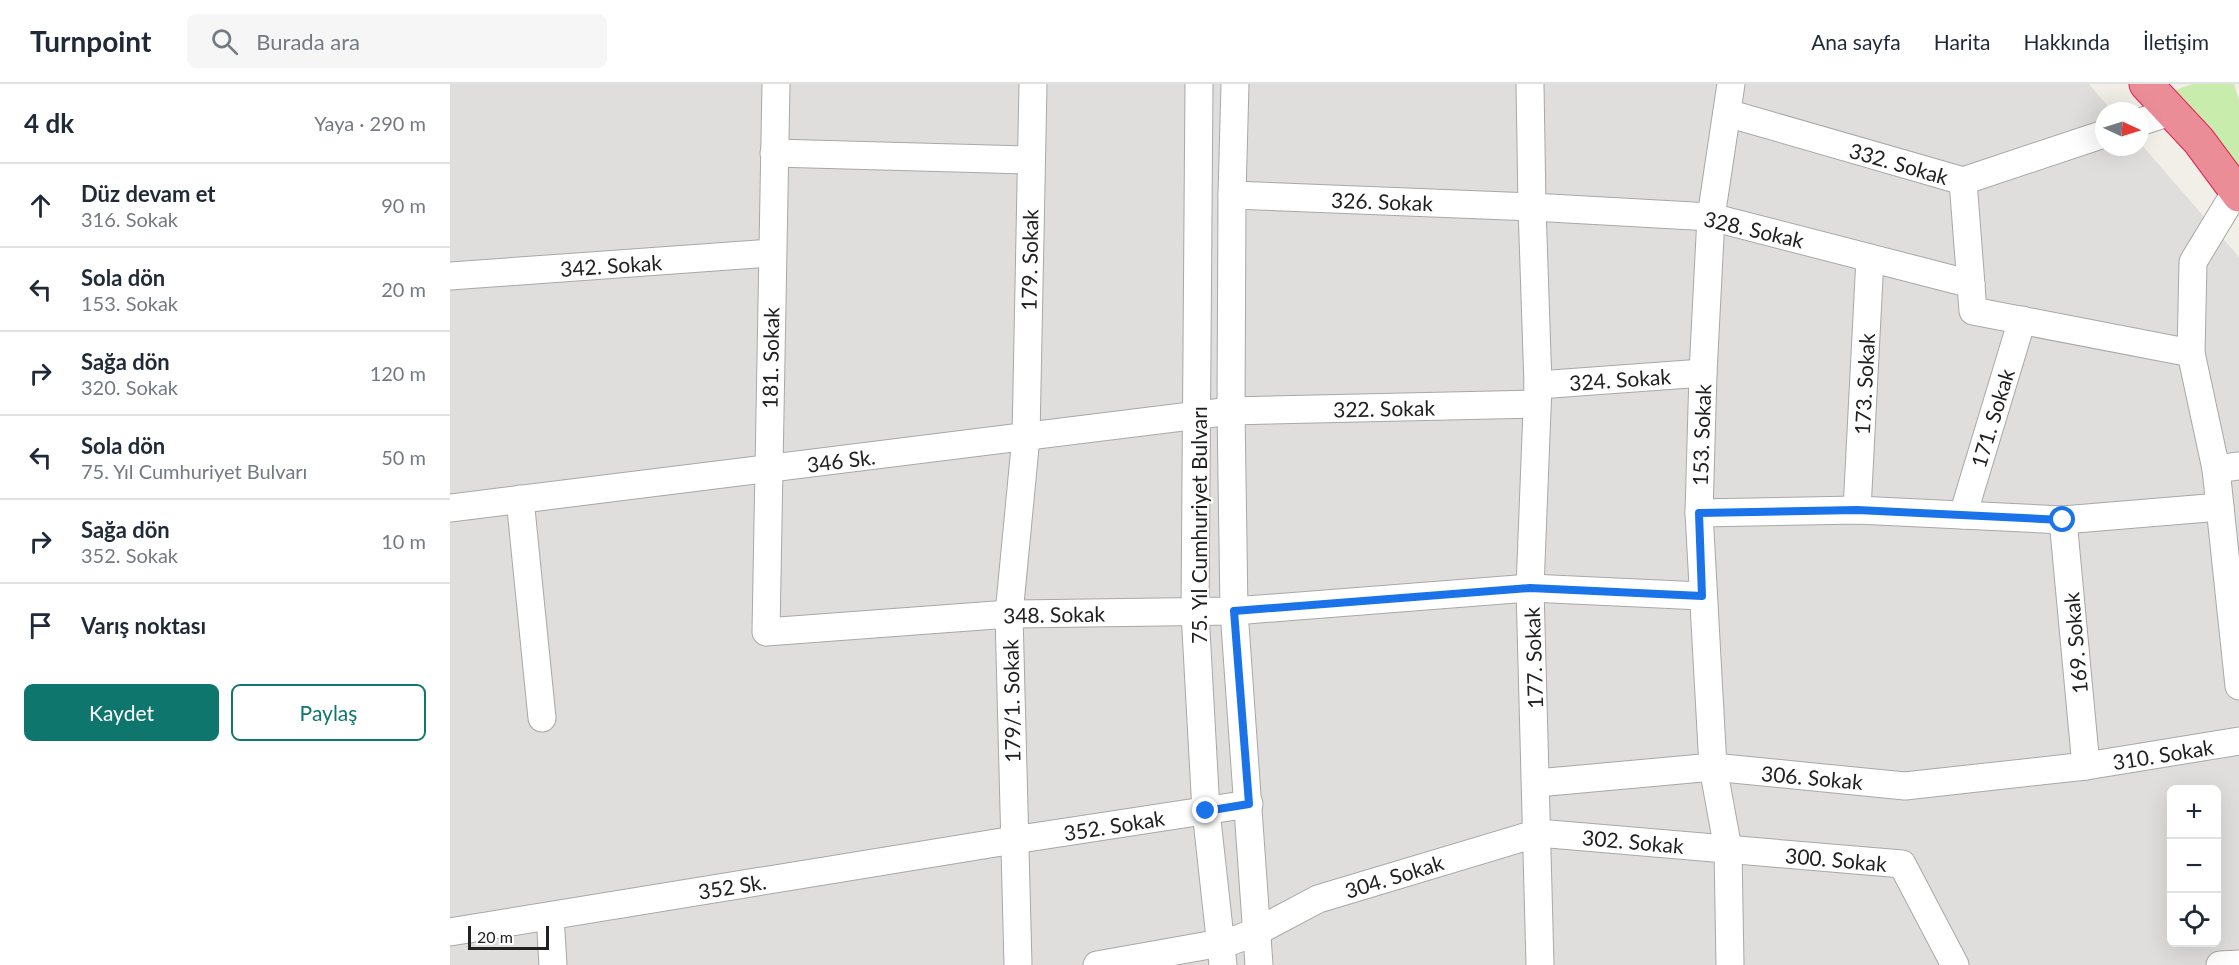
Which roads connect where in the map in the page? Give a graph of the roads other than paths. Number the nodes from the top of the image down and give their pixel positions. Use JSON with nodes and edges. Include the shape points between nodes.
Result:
{"nodes":[{"id":1,"x":776,"y":84,"type":"edge"},
{"id":2,"x":1033,"y":84,"type":"edge"},
{"id":3,"x":1199,"y":84,"type":"edge"},
{"id":4,"x":1234,"y":84,"type":"edge"},
{"id":5,"x":1530,"y":84,"type":"edge"},
{"id":6,"x":1731,"y":84,"type":"edge"},
{"id":7,"x":2146,"y":84,"type":"edge"},
{"id":8,"x":2173,"y":111,"type":"junction"},
{"id":9,"x":1727,"y":113,"type":"junction"},
{"id":10,"x":2149,"y":119,"type":"edge"},
{"id":11,"x":2095,"y":137,"type":"edge"},
{"id":12,"x":774,"y":153,"type":"junction"},
{"id":13,"x":1031,"y":160,"type":"junction"},
{"id":14,"x":1963,"y":182,"type":"junction"},
{"id":15,"x":2238,"y":193,"type":"edge"},
{"id":16,"x":1232,"y":195,"type":"junction"},
{"id":17,"x":1532,"y":207,"type":"junction"},
{"id":18,"x":1711,"y":217,"type":"junction"},
{"id":19,"x":772,"y":253,"type":"junction"},
{"id":20,"x":1870,"y":258,"type":"junction"},
{"id":21,"x":450,"y":276,"type":"edge"},
{"id":22,"x":1971,"y":284,"type":"junction"},
{"id":23,"x":2022,"y":320,"type":"junction"},
{"id":24,"x":2191,"y":353,"type":"junction"},
{"id":25,"x":1703,"y":373,"type":"junction"},
{"id":26,"x":1537,"y":394,"type":"junction"},
{"id":27,"x":1231,"y":411,"type":"junction"},
{"id":28,"x":1197,"y":416,"type":"junction"},
{"id":29,"x":1026,"y":437,"type":"junction"},
{"id":30,"x":2227,"y":468,"type":"edge"},
{"id":31,"x":768,"y":469,"type":"junction"},
{"id":32,"x":519,"y":500,"type":"junction"},
{"id":33,"x":2220,"y":507,"type":"junction"},
{"id":34,"x":450,"y":508,"type":"edge"},
{"id":35,"x":1857,"y":510,"type":"junction"},
{"id":36,"x":1699,"y":513,"type":"junction"},
{"id":37,"x":1963,"y":515,"type":"junction"},
{"id":38,"x":2063,"y":520,"type":"junction"},
{"id":39,"x":1530,"y":588,"type":"junction"},
{"id":40,"x":1702,"y":596,"type":"junction"},
{"id":41,"x":1234,"y":611,"type":"junction"},
{"id":42,"x":1196,"y":612,"type":"junction"},
{"id":43,"x":1009,"y":614,"type":"junction"},
{"id":44,"x":766,"y":632,"type":"joint"},
{"id":45,"x":2239,"y":686,"type":"edge"},
{"id":46,"x":542,"y":718,"type":"dead end"},
{"id":47,"x":2239,"y":741,"type":"edge"},
{"id":48,"x":2086,"y":766,"type":"junction"},
{"id":49,"x":1713,"y":767,"type":"junction"},
{"id":50,"x":1537,"y":783,"type":"junction"},
{"id":51,"x":1249,"y":804,"type":"junction"},
{"id":52,"x":1206,"y":811,"type":"junction"},
{"id":53,"x":1538,"y":833,"type":"junction"},
{"id":54,"x":1014,"y":840,"type":"junction"},
{"id":55,"x":1728,"y":849,"type":"junction"},
{"id":56,"x":550,"y":916,"type":"junction"},
{"id":57,"x":450,"y":932,"type":"edge"},
{"id":58,"x":1256,"y":932,"type":"junction"},
{"id":59,"x":1222,"y":954,"type":"edge"},
{"id":60,"x":2239,"y":964,"type":"edge"},
{"id":61,"x":553,"y":965,"type":"edge"},
{"id":62,"x":1018,"y":965,"type":"edge"},
{"id":63,"x":1097,"y":965,"type":"edge"},
{"id":64,"x":1259,"y":965,"type":"edge"},
{"id":65,"x":1540,"y":965,"type":"edge"},
{"id":66,"x":1730,"y":965,"type":"edge"},
{"id":67,"x":1955,"y":965,"type":"edge"},
{"id":68,"x":2220,"y":965,"type":"edge"}],
"edges":[{"from":1,"to":12,"type":"street","name":"181. Sokak"},
{"from":2,"to":13,"type":"street","name":"179. Sokak"},
{"from":3,"to":28,"type":"street","name":"75. Yıl Cumhuriyet Bulvarı"},
{"from":4,"to":16,"type":"street","name":"75. Yıl Cumhuriyet Bulvarı"},
{"from":5,"to":17,"type":"street","name":"177. Sokak"},
{"from":6,"to":9,"type":"street","name":"153. Sokak"},
{"from":7,"to":8,"type":"highway"},
{"from":8,"to":10,"type":"street"},
{"from":8,"to":15,"type":"highway"},
{"from":9,"to":14,"type":"street","name":"332. Sokak"},
{"from":9,"to":18,"type":"street","name":"153. Sokak"},
{"from":11,"to":14,"type":"street","name":"332. Sokak"},
{"from":12,"to":13,"type":"street"},
{"from":12,"to":19,"type":"street","name":"181. Sokak"},
{"from":13,"to":29,"type":"street","name":"179. Sokak"},
{"from":14,"to":22,"type":"street"},
{"from":15,"to":24,"type":"street","via":[[2193,262]]},
{"from":16,"to":17,"type":"street","name":"326. Sokak"},
{"from":16,"to":27,"type":"street","name":"75. Yıl Cumhuriyet Bulvarı"},
{"from":17,"to":18,"type":"street","name":"328. Sokak"},
{"from":17,"to":26,"type":"street","name":"177. Sokak"},
{"from":18,"to":20,"type":"street","name":"328. Sokak"},
{"from":18,"to":25,"type":"street","name":"153. Sokak"},
{"from":19,"to":21,"type":"street","name":"342. Sokak"},
{"from":19,"to":31,"type":"street","name":"181. Sokak"},
{"from":20,"to":22,"type":"street","name":"328. Sokak"},
{"from":20,"to":35,"type":"street","name":"173. Sokak"},
{"from":22,"to":23,"type":"street","via":[[1973,310]]},
{"from":23,"to":24,"type":"street"},
{"from":23,"to":37,"type":"street","name":"171. Sokak"},
{"from":24,"to":30,"type":"street"},
{"from":25,"to":26,"type":"street","name":"324. Sokak"},
{"from":25,"to":36,"type":"street","name":"153. Sokak"},
{"from":26,"to":27,"type":"street","name":"322. Sokak"},
{"from":26,"to":39,"type":"street","name":"177. Sokak"},
{"from":27,"to":28,"type":"street","name":"346 Sk."},
{"from":27,"to":41,"type":"street","name":"75. Yıl Cumhuriyet Bulvarı"},
{"from":28,"to":29,"type":"street","name":"346 Sk."},
{"from":28,"to":42,"type":"street","name":"75. Yıl Cumhuriyet Bulvarı"},
{"from":29,"to":31,"type":"street","name":"346 Sk."},
{"from":29,"to":43,"type":"street","name":"179/1. Sokak"},
{"from":30,"to":33,"type":"street"},
{"from":31,"to":32,"type":"street","name":"346 Sk."},
{"from":31,"to":44,"type":"street","name":"181. Sokak"},
{"from":32,"to":34,"type":"street","name":"346 Sk."},
{"from":32,"to":46,"type":"street"},
{"from":33,"to":38,"type":"street"},
{"from":33,"to":45,"type":"street"},
{"from":35,"to":36,"type":"street"},
{"from":35,"to":37,"type":"street"},
{"from":36,"to":40,"type":"street","name":"153. Sokak"},
{"from":37,"to":38,"type":"street"},
{"from":38,"to":48,"type":"street","name":"169. Sokak"},
{"from":39,"to":40,"type":"street","name":"348. Sokak"},
{"from":39,"to":41,"type":"street","name":"348. Sokak"},
{"from":39,"to":50,"type":"street","name":"177. Sokak"},
{"from":40,"to":49,"type":"street","name":"153. Sokak"},
{"from":41,"to":42,"type":"street","name":"348. Sokak"},
{"from":41,"to":51,"type":"street","name":"75. Yıl Cumhuriyet Bulvarı"},
{"from":42,"to":43,"type":"street","name":"348. Sokak"},
{"from":42,"to":52,"type":"street","name":"75. Yıl Cumhuriyet Bulvarı"},
{"from":43,"to":44,"type":"street","name":"348. Sokak"},
{"from":43,"to":54,"type":"street","name":"179/1. Sokak"},
{"from":47,"to":48,"type":"street","name":"310. Sokak"},
{"from":48,"to":49,"type":"street","name":"306. Sokak","via":[[1905,786]]},
{"from":49,"to":50,"type":"street","name":"306. Sokak"},
{"from":49,"to":55,"type":"street","name":"153. Sokak"},
{"from":50,"to":53,"type":"street","name":"177. Sokak"},
{"from":51,"to":52,"type":"street","name":"352. Sokak"},
{"from":51,"to":58,"type":"street","name":"75. Yıl Cumhuriyet Bulvarı"},
{"from":52,"to":54,"type":"street","name":"352. Sokak"},
{"from":52,"to":59,"type":"street","name":"75. Yıl Cumhuriyet Bulvarı"},
{"from":53,"to":55,"type":"street","name":"302. Sokak"},
{"from":53,"to":58,"type":"street","name":"304. Sokak","via":[[1318,899]]},
{"from":53,"to":65,"type":"street","name":"177. Sokak"},
{"from":54,"to":56,"type":"street","name":"352 Sk."},
{"from":54,"to":62,"type":"street","name":"179/1. Sokak"},
{"from":55,"to":66,"type":"street","name":"153. Sokak"},
{"from":55,"to":67,"type":"street","name":"300. Sokak","via":[[1902,864]]},
{"from":56,"to":57,"type":"street","name":"352 Sk."},
{"from":56,"to":61,"type":"street"},
{"from":58,"to":59,"type":"street","name":"304. Sokak"},
{"from":58,"to":64,"type":"street","name":"75. Yıl Cumhuriyet Bulvarı"},
{"from":59,"to":63,"type":"street","name":"304. Sokak"},
{"from":60,"to":68,"type":"street"}]}
